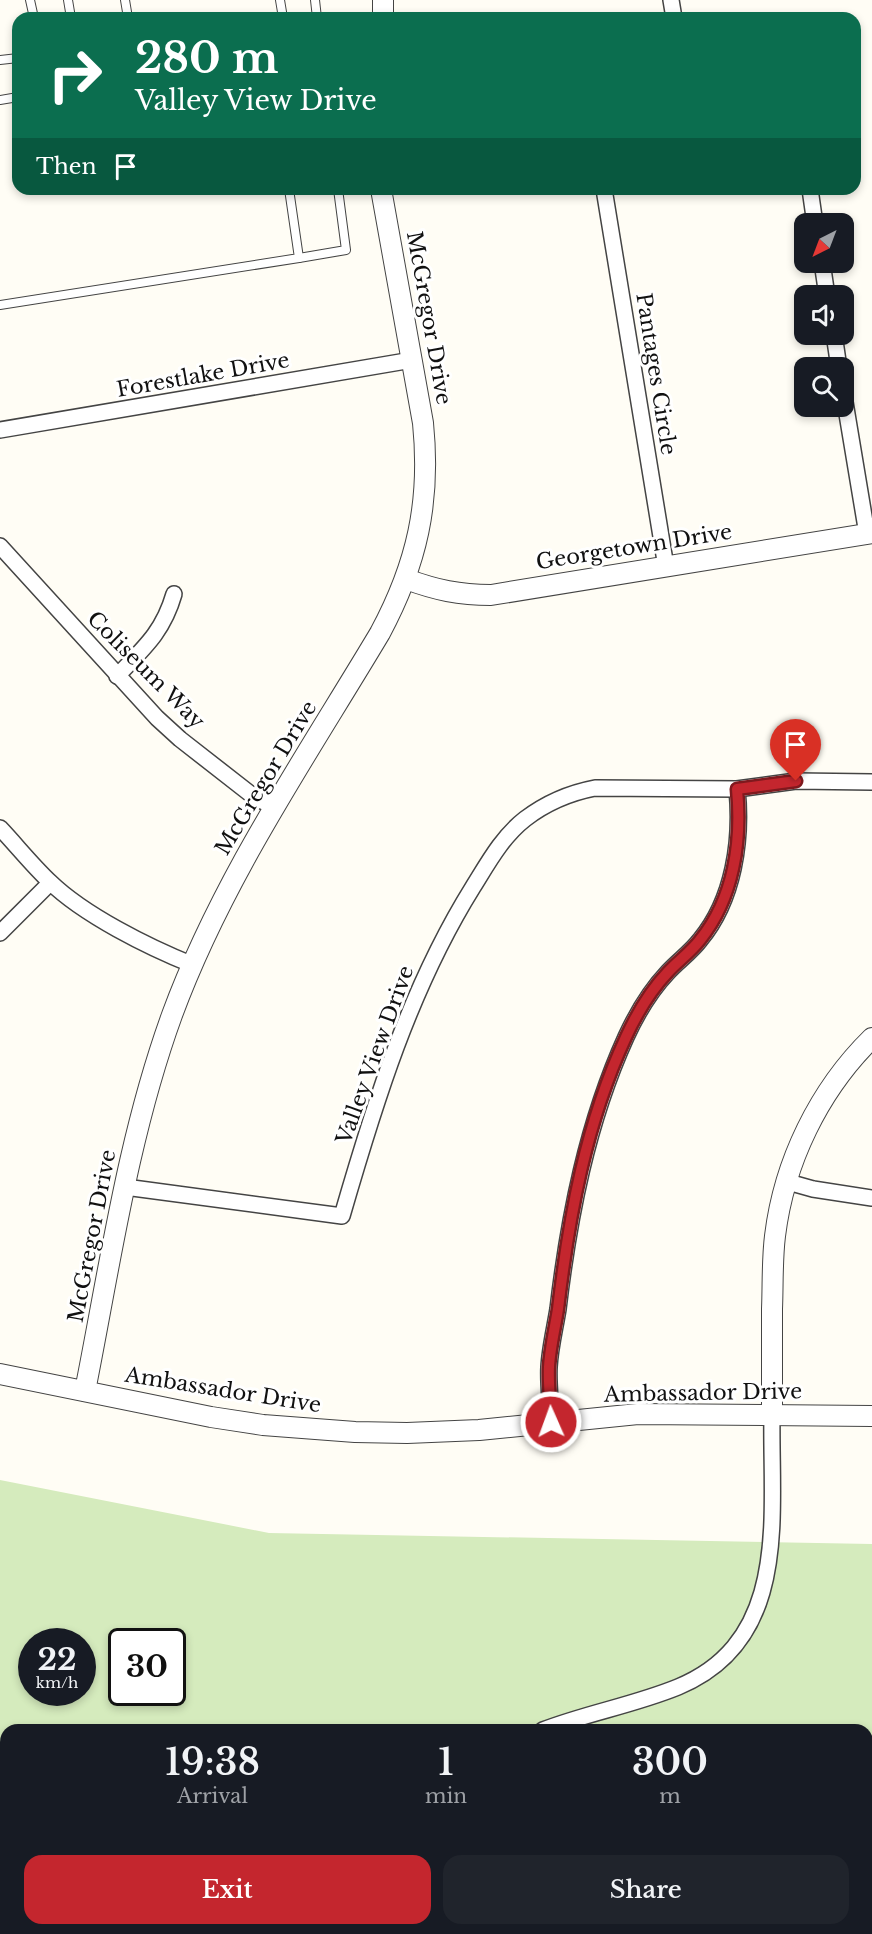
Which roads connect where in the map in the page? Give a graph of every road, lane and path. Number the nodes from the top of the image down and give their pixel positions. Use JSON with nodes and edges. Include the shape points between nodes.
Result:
{"nodes":[{"id":1,"x":291,"y":195,"type":"edge"},
{"id":2,"x":339,"y":195,"type":"edge"},
{"id":3,"x":382,"y":195,"type":"edge"},
{"id":4,"x":605,"y":195,"type":"edge"},
{"id":5,"x":811,"y":195,"type":"edge"},
{"id":6,"x":813,"y":213,"type":"edge"},
{"id":7,"x":299,"y":258,"type":"junction"},
{"id":8,"x":0,"y":305,"type":"edge"},
{"id":9,"x":412,"y":360,"type":"junction"},
{"id":10,"x":848,"y":417,"type":"edge"},
{"id":11,"x":0,"y":430,"type":"edge"},
{"id":12,"x":869,"y":534,"type":"edge"},
{"id":13,"x":0,"y":546,"type":"edge"},
{"id":14,"x":666,"y":567,"type":"junction"},
{"id":15,"x":406,"y":579,"type":"junction"},
{"id":16,"x":174,"y":594,"type":"dead end"},
{"id":17,"x":117,"y":676,"type":"junction"},
{"id":18,"x":872,"y":782,"type":"edge"},
{"id":19,"x":737,"y":789,"type":"junction"},
{"id":20,"x":275,"y":808,"type":"junction"},
{"id":21,"x":0,"y":828,"type":"edge"},
{"id":22,"x":50,"y":883,"type":"junction"},
{"id":23,"x":0,"y":933,"type":"edge"},
{"id":24,"x":193,"y":965,"type":"junction"},
{"id":25,"x":872,"y":1038,"type":"edge"},
{"id":26,"x":788,"y":1182,"type":"junction"},
{"id":27,"x":125,"y":1186,"type":"junction"},
{"id":28,"x":872,"y":1198,"type":"edge"},
{"id":29,"x":0,"y":1374,"type":"edge"},
{"id":30,"x":85,"y":1391,"type":"junction"},
{"id":31,"x":772,"y":1415,"type":"junction"},
{"id":32,"x":872,"y":1416,"type":"edge"},
{"id":33,"x":551,"y":1422,"type":"junction"},
{"id":34,"x":562,"y":1724,"type":"edge"}],
"edges":[{"from":1,"to":7,"type":"lane"},
{"from":2,"to":7,"type":"lane","via":[[346,250]]},
{"from":3,"to":9,"type":"street","name":"McGregor Drive"},
{"from":4,"to":14,"type":"street","name":"Pantages Circle"},
{"from":5,"to":6,"type":"street"},
{"from":7,"to":8,"type":"lane"},
{"from":9,"to":11,"type":"street","name":"Forestlake Drive"},
{"from":9,"to":15,"type":"street","name":"McGregor Drive","via":[[423,423],[426,487],[415,552]]},
{"from":10,"to":12,"type":"street"},
{"from":12,"to":14,"type":"street","name":"Georgetown Drive"},
{"from":13,"to":17,"type":"street","name":"Coliseum Way"},
{"from":14,"to":15,"type":"street","name":"Georgetown Drive","via":[[491,595],[446,592]]},
{"from":15,"to":20,"type":"street","name":"McGregor Drive","via":[[380,633]]},
{"from":16,"to":17,"type":"street","via":[[157,633]]},
{"from":17,"to":20,"type":"street","name":"Coliseum Way","via":[[180,739]]},
{"from":18,"to":19,"type":"street","name":"Valley View Drive","via":[[796,781]]},
{"from":19,"to":27,"type":"street","name":"Valley View Drive","via":[[582,790],[546,805],[505,838],[462,904],[409,1013],[342,1216]]},
{"from":19,"to":33,"type":"street","via":[[737,851],[722,902],[701,940],[666,974],[638,1014],[590,1135],[566,1244],[549,1368]]},
{"from":20,"to":24,"type":"street","name":"McGregor Drive","via":[[237,872]]},
{"from":21,"to":22,"type":"street"},
{"from":22,"to":23,"type":"street"},
{"from":22,"to":24,"type":"street","via":[[97,917]]},
{"from":24,"to":27,"type":"street","name":"McGregor Drive","via":[[156,1063]]},
{"from":25,"to":26,"type":"street","via":[[817,1110],[801,1141]]},
{"from":26,"to":28,"type":"street"},
{"from":26,"to":31,"type":"street","via":[[773,1257]]},
{"from":27,"to":30,"type":"street","name":"McGregor Drive"},
{"from":29,"to":30,"type":"street","name":"Ambassador Drive"},
{"from":30,"to":33,"type":"street","name":"Ambassador Drive","via":[[303,1429],[441,1432]]},
{"from":31,"to":32,"type":"street","name":"Ambassador Drive"},
{"from":31,"to":33,"type":"street","name":"Ambassador Drive","via":[[638,1414]]},
{"from":31,"to":34,"type":"street","via":[[772,1534],[767,1571],[759,1605],[739,1642],[714,1667],[679,1687]]}]}
